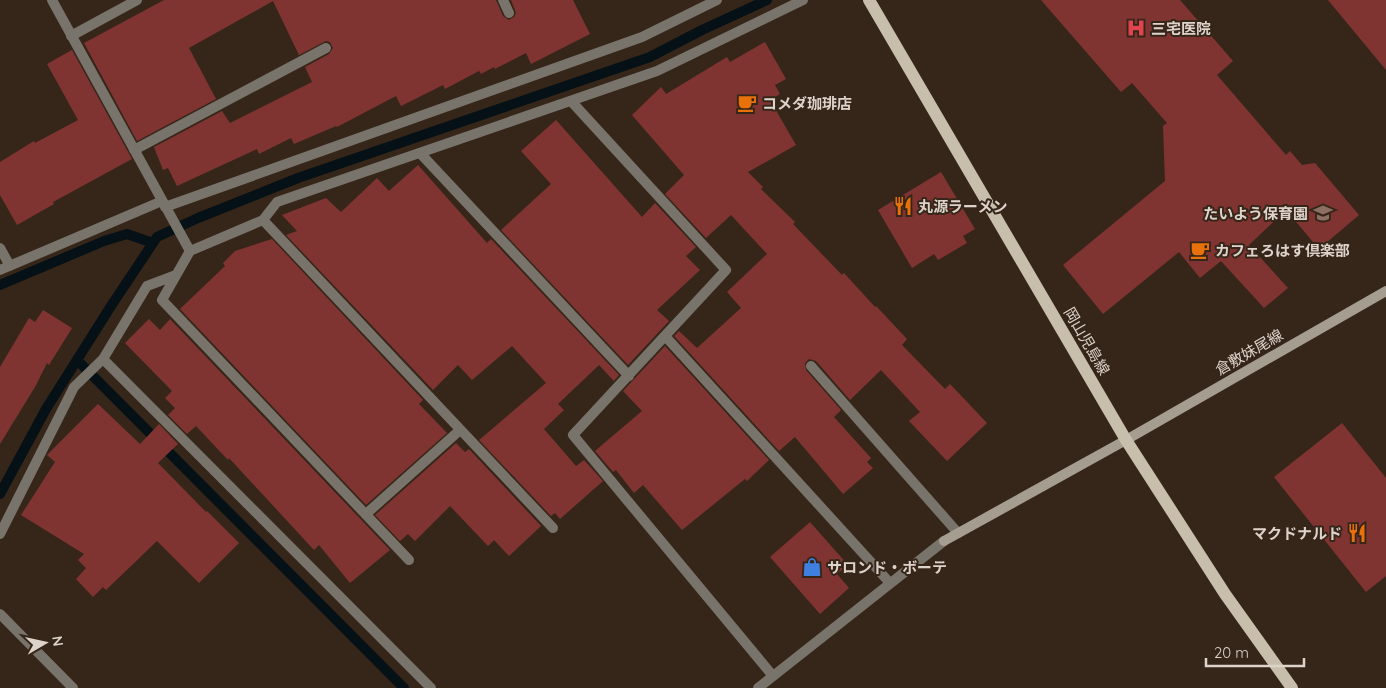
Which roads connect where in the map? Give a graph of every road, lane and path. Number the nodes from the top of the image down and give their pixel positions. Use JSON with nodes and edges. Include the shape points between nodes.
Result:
{"nodes":[{"id":1,"x":52,"y":0,"type":"edge"},
{"id":2,"x":137,"y":0,"type":"edge"},
{"id":3,"x":503,"y":0,"type":"edge"},
{"id":4,"x":717,"y":0,"type":"edge"},
{"id":5,"x":803,"y":0,"type":"edge"},
{"id":6,"x":869,"y":0,"type":"edge"},
{"id":7,"x":509,"y":12,"type":"dead end"},
{"id":8,"x":71,"y":36,"type":"junction"},
{"id":9,"x":326,"y":48,"type":"dead end"},
{"id":10,"x":571,"y":101,"type":"junction"},
{"id":11,"x":134,"y":150,"type":"junction"},
{"id":12,"x":420,"y":153,"type":"junction"},
{"id":13,"x":166,"y":208,"type":"junction"},
{"id":14,"x":263,"y":220,"type":"junction"},
{"id":15,"x":0,"y":248,"type":"edge"},
{"id":16,"x":190,"y":251,"type":"junction"},
{"id":17,"x":5,"y":268,"type":"edge"},
{"id":18,"x":176,"y":275,"type":"junction"},
{"id":19,"x":1386,"y":290,"type":"edge"},
{"id":20,"x":665,"y":336,"type":"junction"},
{"id":21,"x":100,"y":362,"type":"junction"},
{"id":22,"x":811,"y":366,"type":"dead end"},
{"id":23,"x":629,"y":376,"type":"junction"},
{"id":24,"x":460,"y":430,"type":"junction"},
{"id":25,"x":1126,"y":440,"type":"junction"},
{"id":26,"x":366,"y":514,"type":"junction"},
{"id":27,"x":553,"y":528,"type":"dead end"},
{"id":28,"x":958,"y":533,"type":"junction"},
{"id":29,"x":0,"y":534,"type":"edge"},
{"id":30,"x":944,"y":541,"type":"joint"},
{"id":31,"x":410,"y":560,"type":"dead end"},
{"id":32,"x":890,"y":583,"type":"junction"},
{"id":33,"x":0,"y":614,"type":"edge"},
{"id":34,"x":772,"y":676,"type":"junction"},
{"id":35,"x":73,"y":688,"type":"edge"},
{"id":36,"x":431,"y":688,"type":"edge"},
{"id":37,"x":758,"y":688,"type":"edge"},
{"id":38,"x":1292,"y":688,"type":"edge"}],
"edges":[{"from":1,"to":8,"type":"street"},
{"from":2,"to":8,"type":"street"},
{"from":3,"to":7,"type":"street"},
{"from":4,"to":13,"type":"street","via":[[642,37]]},
{"from":5,"to":10,"type":"street","via":[[657,71]]},
{"from":6,"to":25,"type":"main road","name":"岡山児島線"},
{"from":8,"to":11,"type":"street"},
{"from":9,"to":11,"type":"street"},
{"from":10,"to":12,"type":"street"},
{"from":10,"to":20,"type":"street","via":[[726,270]]},
{"from":11,"to":13,"type":"street"},
{"from":12,"to":14,"type":"street","via":[[276,202]]},
{"from":12,"to":23,"type":"street"},
{"from":13,"to":16,"type":"street"},
{"from":13,"to":17,"type":"street"},
{"from":14,"to":16,"type":"street"},
{"from":14,"to":24,"type":"street"},
{"from":15,"to":17,"type":"street"},
{"from":16,"to":18,"type":"street"},
{"from":18,"to":21,"type":"street","via":[[147,286]]},
{"from":18,"to":26,"type":"street","via":[[162,300]]},
{"from":19,"to":25,"type":"main road","name":"倉敷妹尾線"},
{"from":20,"to":23,"type":"street"},
{"from":20,"to":32,"type":"street"},
{"from":21,"to":29,"type":"street","via":[[74,387]]},
{"from":21,"to":36,"type":"street"},
{"from":22,"to":28,"type":"street"},
{"from":23,"to":34,"type":"street","via":[[573,435]]},
{"from":24,"to":26,"type":"street"},
{"from":24,"to":27,"type":"street"},
{"from":25,"to":28,"type":"main road","name":"倉敷妹尾線"},
{"from":25,"to":38,"type":"main road","name":"岡山児島線","via":[[1225,594]]},
{"from":26,"to":31,"type":"street"},
{"from":28,"to":30,"type":"main road","name":"倉敷妹尾線"},
{"from":30,"to":32,"type":"street"},
{"from":32,"to":34,"type":"street"},
{"from":33,"to":35,"type":"street"},
{"from":34,"to":37,"type":"street"}]}
